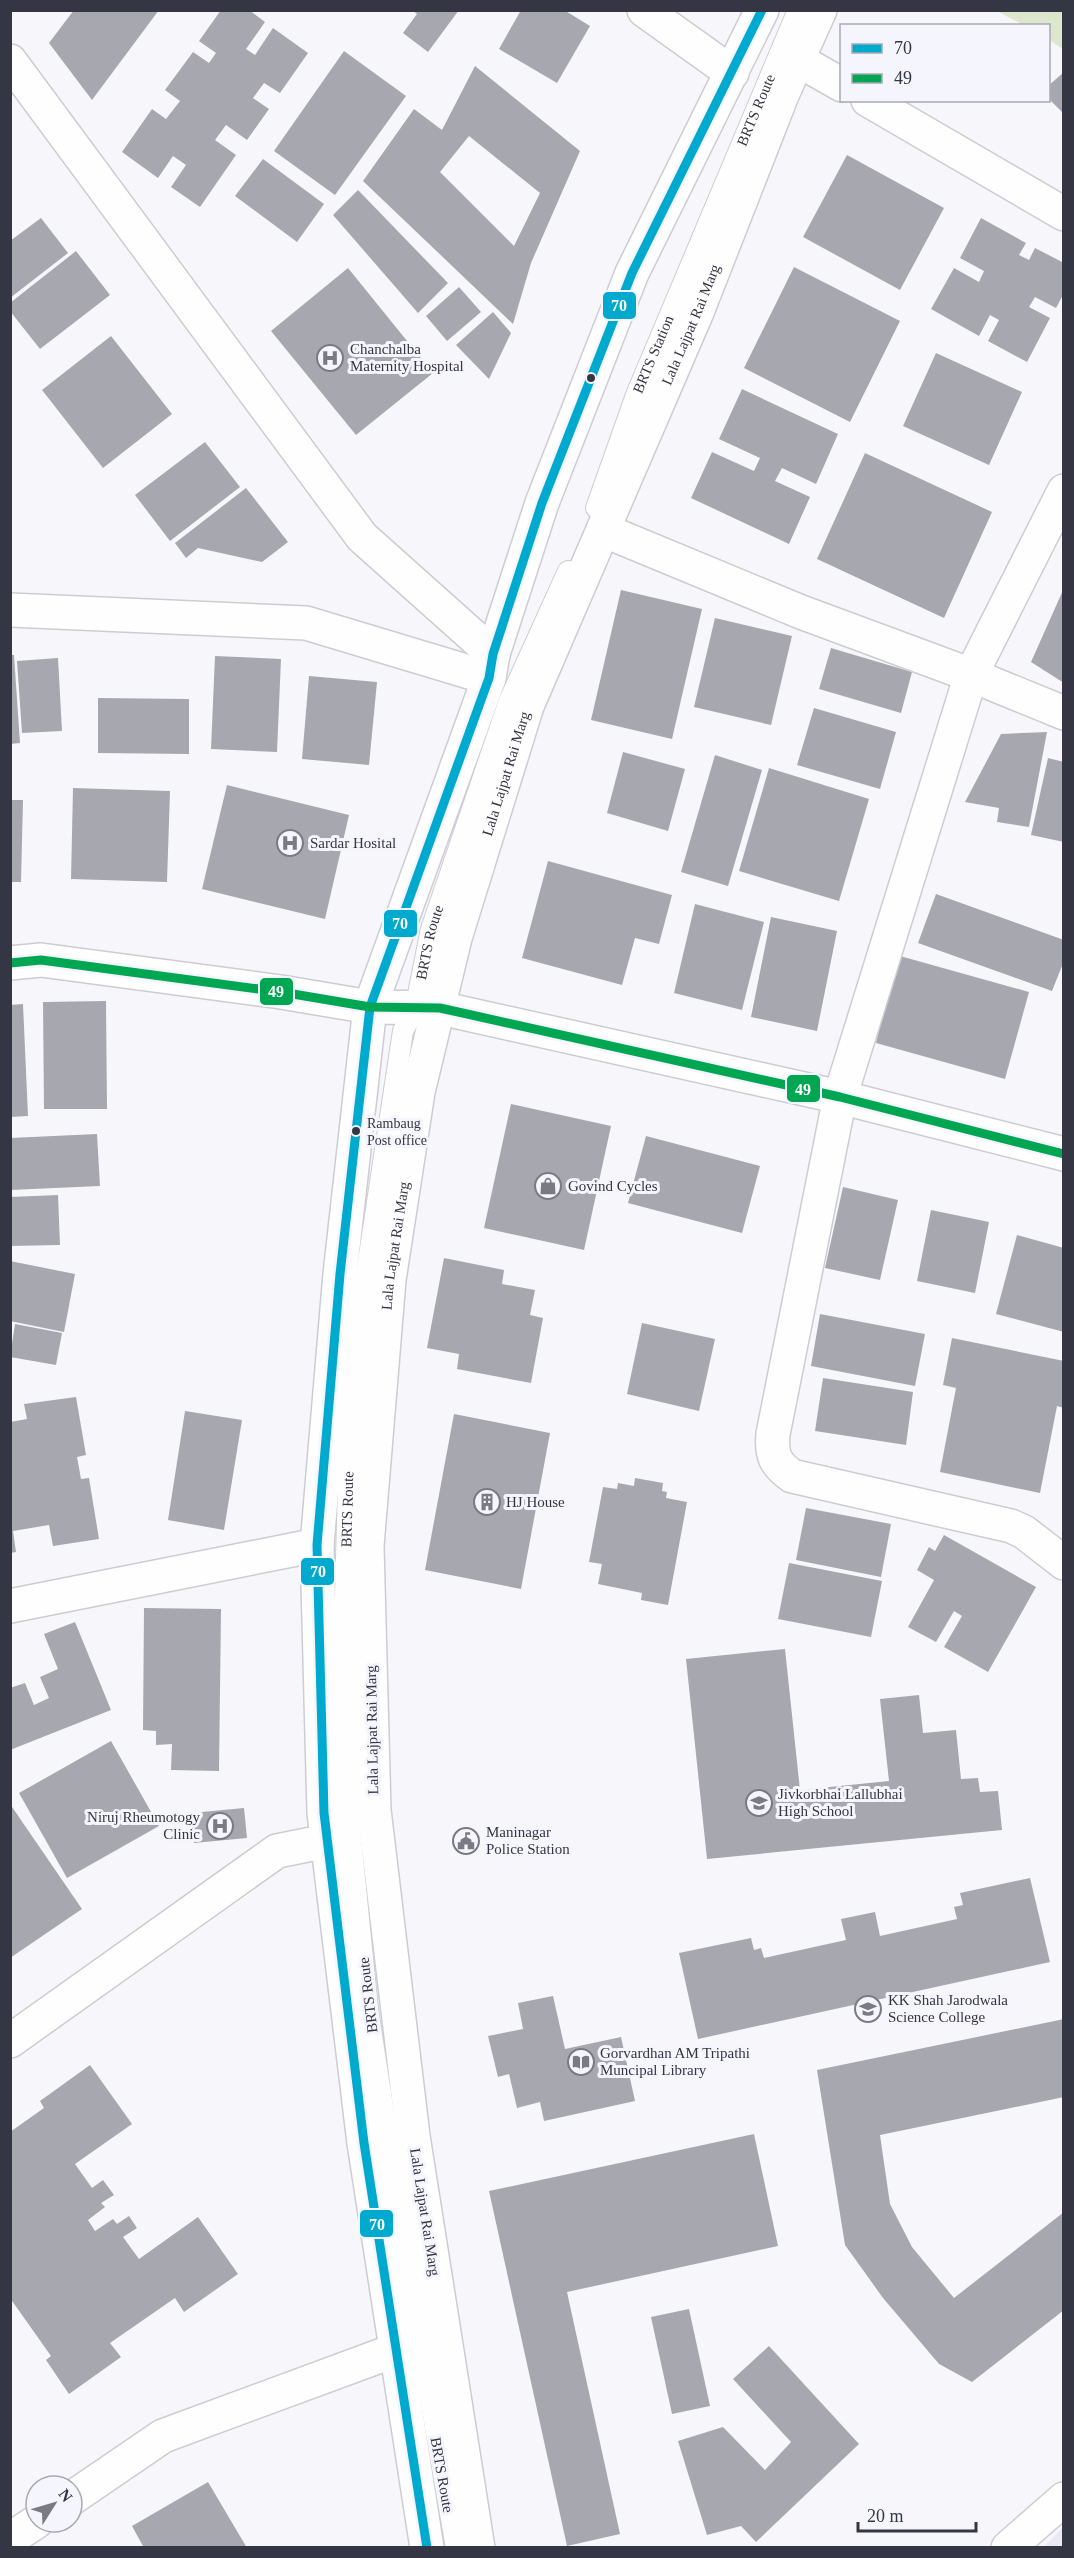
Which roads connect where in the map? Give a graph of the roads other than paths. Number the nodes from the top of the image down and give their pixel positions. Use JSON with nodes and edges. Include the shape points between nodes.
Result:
{"nodes":[{"id":1,"x":644,"y":10,"type":"edge"},
{"id":2,"x":762,"y":10,"type":"edge"},
{"id":3,"x":798,"y":10,"type":"edge"},
{"id":4,"x":820,"y":10,"type":"edge"},
{"id":5,"x":798,"y":60,"type":"junction"},
{"id":6,"x":10,"y":61,"type":"edge"},
{"id":7,"x":732,"y":73,"type":"junction"},
{"id":8,"x":840,"y":84,"type":"edge"},
{"id":9,"x":871,"y":102,"type":"edge"},
{"id":10,"x":712,"y":208,"type":"joint"},
{"id":11,"x":1064,"y":214,"type":"edge"},
{"id":12,"x":1064,"y":491,"type":"edge"},
{"id":13,"x":600,"y":518,"type":"junction"},
{"id":14,"x":12,"y":607,"type":"edge"},
{"id":15,"x":491,"y":666,"type":"junction"},
{"id":16,"x":971,"y":675,"type":"junction"},
{"id":17,"x":1064,"y":713,"type":"edge"},
{"id":18,"x":10,"y":963,"type":"edge"},
{"id":19,"x":370,"y":1007,"type":"junction"},
{"id":20,"x":428,"y":1008,"type":"junction"},
{"id":21,"x":840,"y":1097,"type":"junction"},
{"id":22,"x":1064,"y":1154,"type":"edge"},
{"id":23,"x":317,"y":1545,"type":"junction"},
{"id":24,"x":1064,"y":1563,"type":"edge"},
{"id":25,"x":10,"y":1606,"type":"edge"},
{"id":26,"x":327,"y":1841,"type":"junction"},
{"id":27,"x":10,"y":2041,"type":"edge"},
{"id":28,"x":396,"y":2350,"type":"junction"},
{"id":29,"x":84,"y":2490,"type":"edge"},
{"id":30,"x":1064,"y":2499,"type":"edge"},
{"id":31,"x":24,"y":2530,"type":"edge"},
{"id":32,"x":10,"y":2539,"type":"edge"},
{"id":33,"x":427,"y":2547,"type":"edge"},
{"id":34,"x":456,"y":2547,"type":"edge"},
{"id":35,"x":478,"y":2547,"type":"edge"},
{"id":36,"x":1008,"y":2547,"type":"edge"}],
"edges":[{"from":1,"to":7,"type":"street"},
{"from":2,"to":7,"type":"street"},
{"from":3,"to":10,"type":"lane","name":"BRTS Route"},
{"from":4,"to":5,"type":"street","name":"Lala Lajpat Rai Marg"},
{"from":5,"to":8,"type":"street"},
{"from":5,"to":13,"type":"street","name":"Lala Lajpat Rai Marg","via":[[698,312]]},
{"from":6,"to":15,"type":"street","via":[[362,537]]},
{"from":7,"to":15,"type":"street","via":[[632,273],[542,503]]},
{"from":9,"to":11,"type":"street"},
{"from":10,"to":13,"type":"lane","name":"BRTS Station","via":[[636,395]]},
{"from":12,"to":16,"type":"street"},
{"from":13,"to":16,"type":"street","via":[[801,612]]},
{"from":13,"to":20,"type":"street","name":"Lala Lajpat Rai Marg","via":[[527,706],[455,938]]},
{"from":14,"to":15,"type":"street","via":[[306,623]]},
{"from":15,"to":19,"type":"street"},
{"from":16,"to":17,"type":"street"},
{"from":16,"to":21,"type":"street"},
{"from":18,"to":19,"type":"street","via":[[41,960]]},
{"from":19,"to":20,"type":"street"},
{"from":19,"to":23,"type":"street","via":[[340,1274]]},
{"from":20,"to":21,"type":"street"},
{"from":20,"to":34,"type":"lane","name":"BRTS Route","via":[[403,1031],[366,1275],[349,1448],[344,1633],[350,1828],[368,2009]]},
{"from":20,"to":35,"type":"street","name":"Lala Lajpat Rai Marg","via":[[389,1280],[367,1546],[374,1810],[413,2136]]},
{"from":21,"to":22,"type":"street"},
{"from":21,"to":24,"type":"street","via":[[771,1453],[779,1467],[792,1476],[1011,1526]]},
{"from":23,"to":25,"type":"street"},
{"from":23,"to":26,"type":"street"},
{"from":26,"to":27,"type":"street","via":[[277,1851]]},
{"from":26,"to":28,"type":"street","via":[[364,2143]]},
{"from":28,"to":29,"type":"street","via":[[163,2436]]},
{"from":28,"to":33,"type":"street"},
{"from":30,"to":36,"type":"street"},
{"from":31,"to":32,"type":"street"}]}
